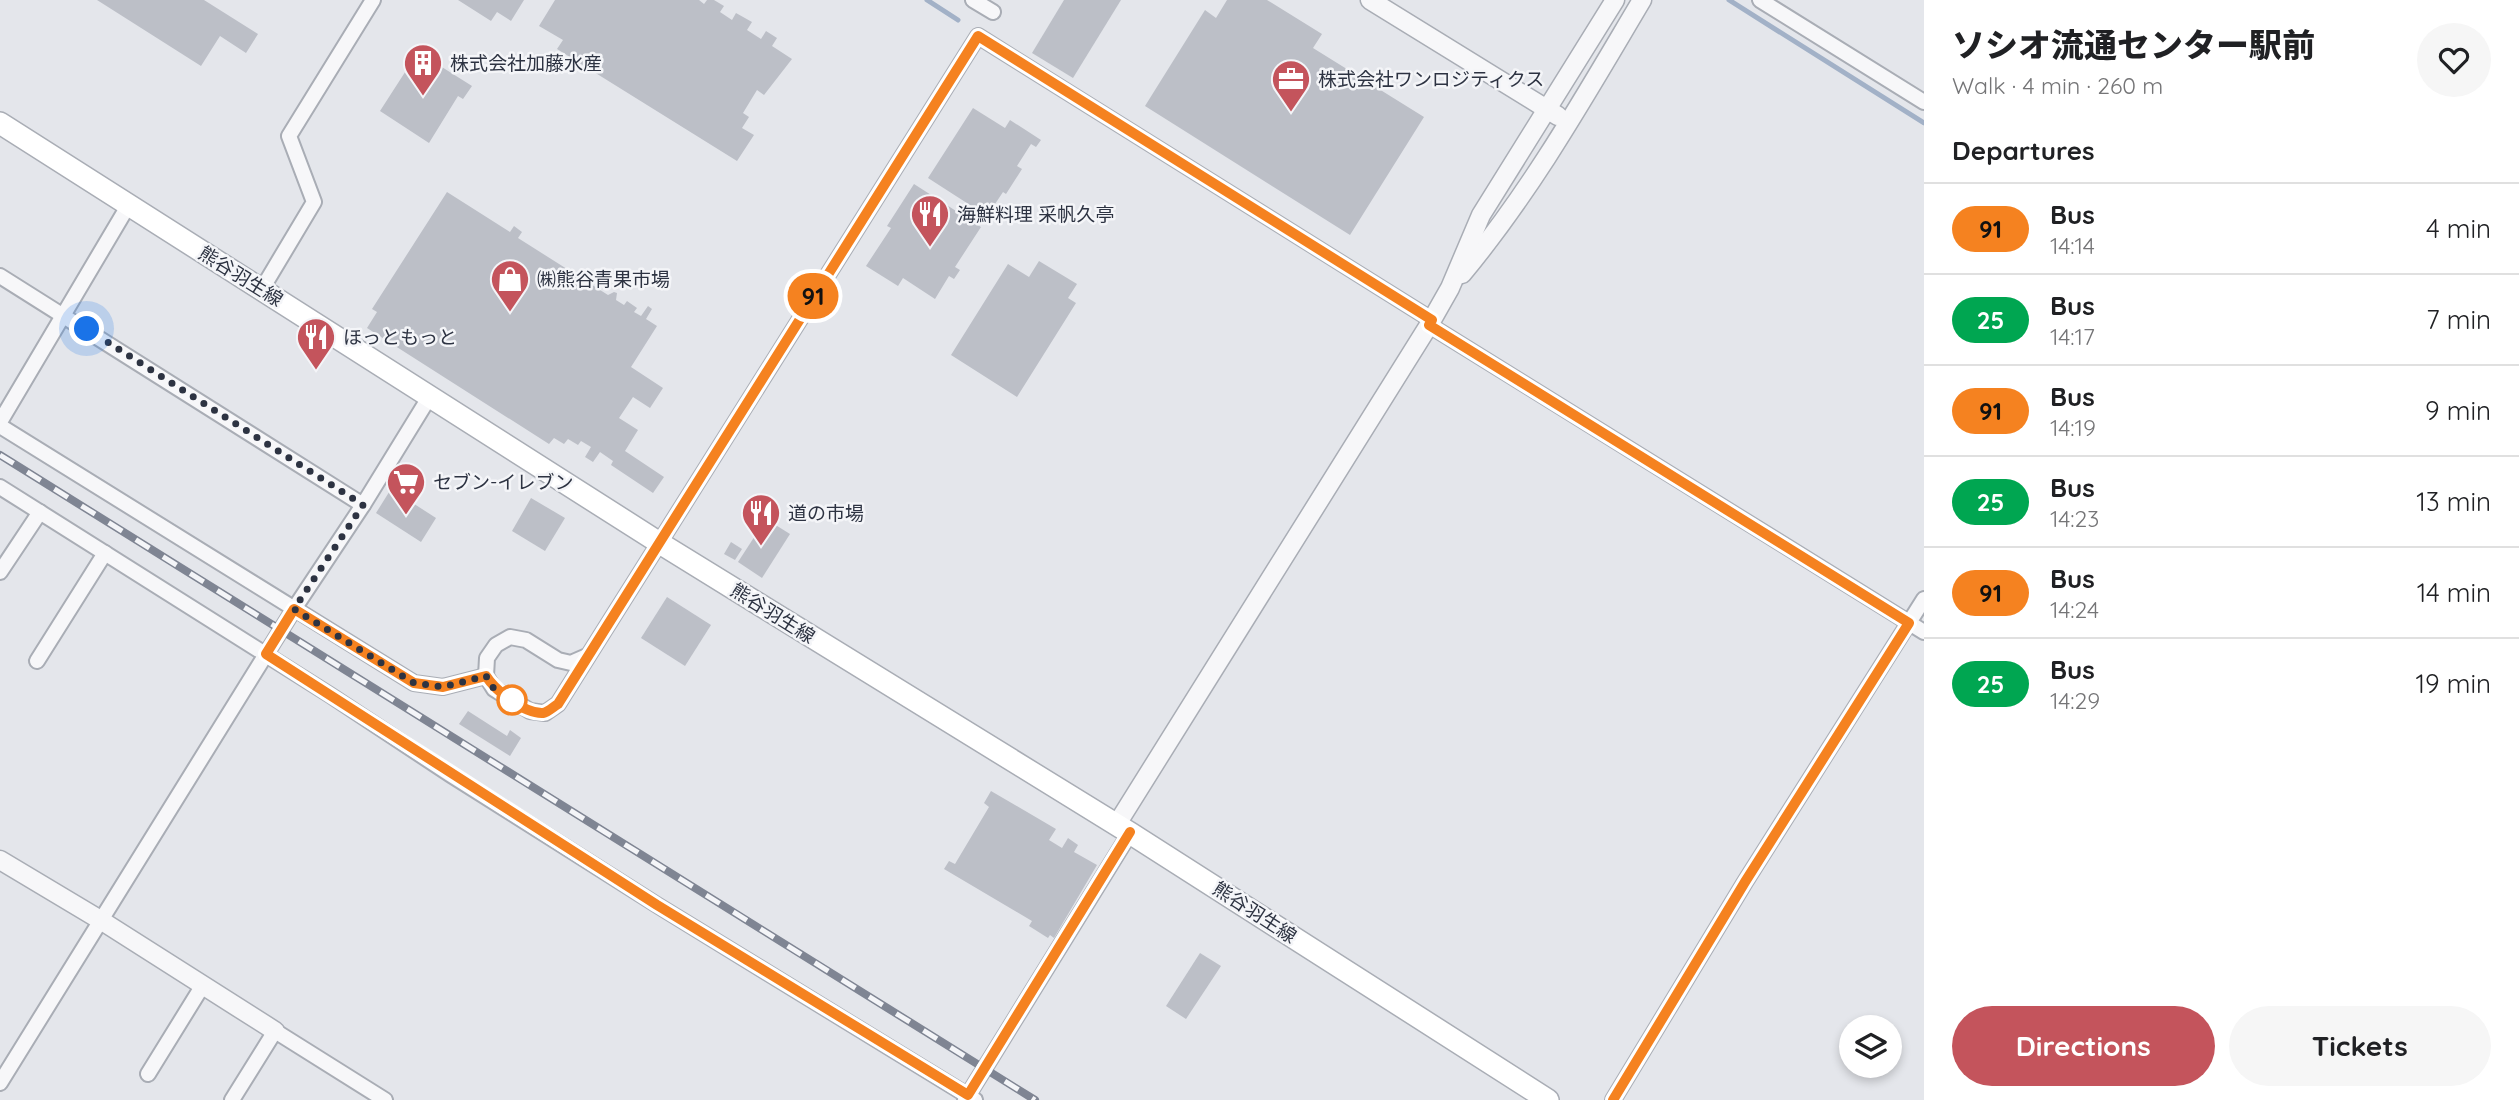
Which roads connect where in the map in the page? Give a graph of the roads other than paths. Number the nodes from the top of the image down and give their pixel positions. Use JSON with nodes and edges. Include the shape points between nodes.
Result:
{"nodes":[{"id":1,"x":373,"y":0,"type":"edge"},
{"id":2,"x":973,"y":0,"type":"edge"},
{"id":3,"x":1370,"y":0,"type":"edge"},
{"id":4,"x":1615,"y":0,"type":"edge"},
{"id":5,"x":1642,"y":0,"type":"edge"},
{"id":6,"x":1760,"y":0,"type":"edge"},
{"id":7,"x":993,"y":12,"type":"dead end"},
{"id":8,"x":1924,"y":102,"type":"edge"},
{"id":9,"x":1548,"y":110,"type":"junction"},
{"id":10,"x":1569,"y":122,"type":"junction"},
{"id":11,"x":0,"y":123,"type":"edge"},
{"id":12,"x":128,"y":206,"type":"junction"},
{"id":13,"x":0,"y":276,"type":"edge"},
{"id":14,"x":1450,"y":288,"type":"junction"},
{"id":15,"x":261,"y":289,"type":"junction"},
{"id":16,"x":64,"y":315,"type":"junction"},
{"id":17,"x":1431,"y":323,"type":"junction"},
{"id":18,"x":430,"y":396,"type":"junction"},
{"id":19,"x":0,"y":424,"type":"edge"},
{"id":20,"x":0,"y":487,"type":"edge"},
{"id":21,"x":363,"y":505,"type":"junction"},
{"id":22,"x":40,"y":512,"type":"junction"},
{"id":23,"x":658,"y":542,"type":"junction"},
{"id":24,"x":105,"y":554,"type":"junction"},
{"id":25,"x":0,"y":572,"type":"edge"},
{"id":26,"x":1924,"y":599,"type":"edge"},
{"id":27,"x":294,"y":609,"type":"junction"},
{"id":28,"x":1909,"y":623,"type":"junction"},
{"id":29,"x":1924,"y":632,"type":"edge"},
{"id":30,"x":266,"y":654,"type":"junction"},
{"id":31,"x":587,"y":656,"type":"junction"},
{"id":32,"x":37,"y":662,"type":"dead end"},
{"id":33,"x":486,"y":676,"type":"junction"},
{"id":34,"x":1123,"y":828,"type":"junction"},
{"id":35,"x":0,"y":860,"type":"edge"},
{"id":36,"x":102,"y":921,"type":"junction"},
{"id":37,"x":203,"y":985,"type":"junction"},
{"id":38,"x":275,"y":1031,"type":"junction"},
{"id":39,"x":148,"y":1074,"type":"dead end"},
{"id":40,"x":0,"y":1083,"type":"edge"},
{"id":41,"x":969,"y":1098,"type":"edge"},
{"id":42,"x":232,"y":1100,"type":"edge"},
{"id":43,"x":385,"y":1100,"type":"edge"},
{"id":44,"x":1548,"y":1100,"type":"edge"},
{"id":45,"x":1613,"y":1100,"type":"edge"}],
"edges":[{"from":1,"to":15,"type":"street","via":[[289,136],[314,202]]},
{"from":2,"to":7,"type":"street"},
{"from":3,"to":9,"type":"street"},
{"from":4,"to":9,"type":"street"},
{"from":5,"to":10,"type":"street"},
{"from":6,"to":8,"type":"street"},
{"from":9,"to":10,"type":"street"},
{"from":9,"to":14,"type":"street","via":[[1481,215]]},
{"from":10,"to":14,"type":"street","via":[[1497,232]]},
{"from":11,"to":12,"type":"main road","name":"熊谷羽生線"},
{"from":12,"to":15,"type":"main road","name":"熊谷羽生線"},
{"from":12,"to":16,"type":"street"},
{"from":13,"to":16,"type":"street"},
{"from":14,"to":17,"type":"street"},
{"from":15,"to":18,"type":"main road","name":"熊谷羽生線"},
{"from":16,"to":19,"type":"street"},
{"from":16,"to":21,"type":"street"},
{"from":17,"to":23,"type":"street","via":[[978,36]]},
{"from":17,"to":28,"type":"street"},
{"from":17,"to":34,"type":"street"},
{"from":18,"to":21,"type":"street"},
{"from":18,"to":23,"type":"main road","name":"熊谷羽生線"},
{"from":19,"to":27,"type":"street"},
{"from":20,"to":22,"type":"street"},
{"from":21,"to":27,"type":"street"},
{"from":22,"to":24,"type":"street"},
{"from":22,"to":25,"type":"street"},
{"from":23,"to":31,"type":"street"},
{"from":23,"to":34,"type":"main road","name":"熊谷羽生線"},
{"from":24,"to":30,"type":"street"},
{"from":24,"to":32,"type":"street"},
{"from":26,"to":28,"type":"street"},
{"from":27,"to":30,"type":"street"},
{"from":27,"to":33,"type":"street","via":[[414,683],[443,687]]},
{"from":28,"to":29,"type":"street"},
{"from":28,"to":45,"type":"street"},
{"from":30,"to":36,"type":"street"},
{"from":30,"to":41,"type":"street"},
{"from":31,"to":33,"type":"street","via":[[571,663],[558,660],[526,640],[510,637],[496,645],[487,658]]},
{"from":31,"to":33,"type":"street","via":[[558,704],[545,713],[530,711],[494,689]]},
{"from":34,"to":41,"type":"street"},
{"from":34,"to":44,"type":"main road","name":"熊谷羽生線"},
{"from":35,"to":36,"type":"street"},
{"from":36,"to":37,"type":"street"},
{"from":36,"to":40,"type":"street"},
{"from":37,"to":38,"type":"street"},
{"from":37,"to":39,"type":"street"},
{"from":38,"to":42,"type":"street"},
{"from":38,"to":43,"type":"street"}]}
